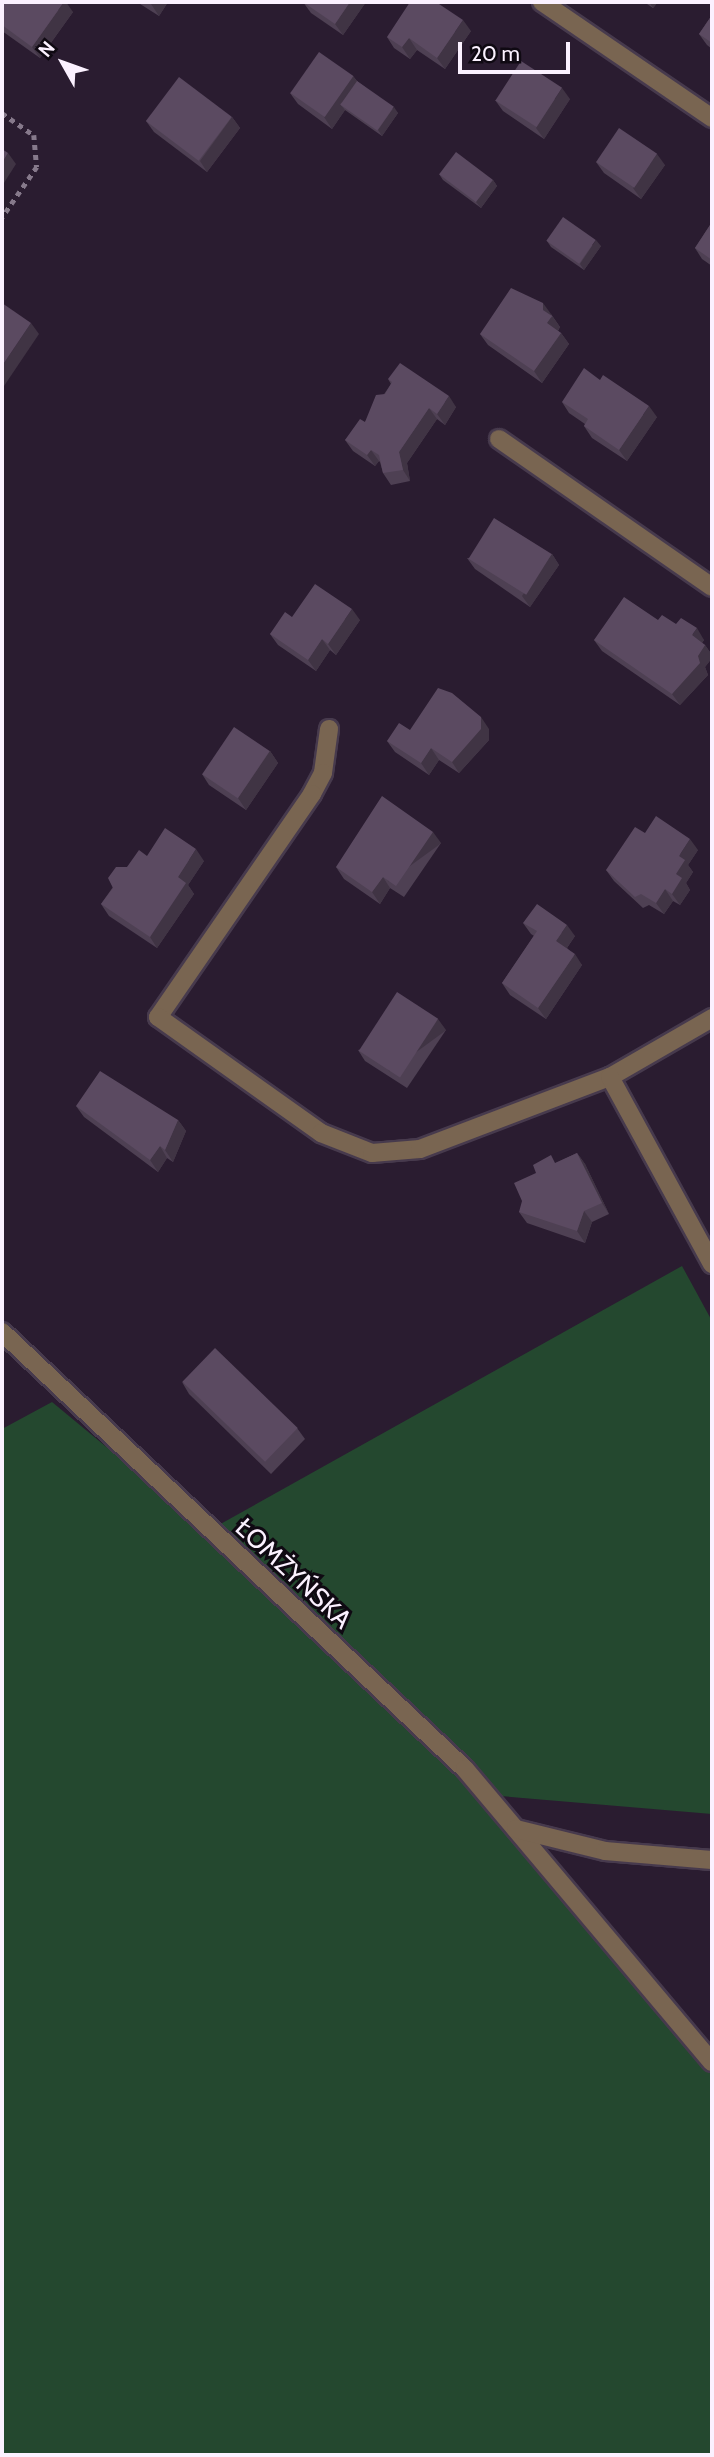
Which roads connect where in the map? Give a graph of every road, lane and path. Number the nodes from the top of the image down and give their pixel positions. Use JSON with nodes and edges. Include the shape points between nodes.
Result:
{"nodes":[{"id":1,"x":542,"y":2,"type":"edge"},
{"id":2,"x":2,"y":115,"type":"edge"},
{"id":3,"x":712,"y":118,"type":"edge"},
{"id":4,"x":2,"y":218,"type":"edge"},
{"id":5,"x":499,"y":439,"type":"dead end"},
{"id":6,"x":712,"y":587,"type":"edge"},
{"id":7,"x":329,"y":729,"type":"dead end"},
{"id":8,"x":712,"y":1018,"type":"edge"},
{"id":9,"x":610,"y":1077,"type":"junction"},
{"id":10,"x":712,"y":1264,"type":"edge"},
{"id":11,"x":2,"y":1332,"type":"edge"},
{"id":12,"x":516,"y":1829,"type":"junction"},
{"id":13,"x":712,"y":1860,"type":"edge"},
{"id":14,"x":712,"y":2062,"type":"edge"}],
"edges":[{"from":1,"to":3,"type":"street"},
{"from":2,"to":4,"type":"path","via":[[34,135],[37,167]]},
{"from":5,"to":6,"type":"street"},
{"from":7,"to":9,"type":"street","via":[[323,773],[312,794],[158,1017],[321,1133],[372,1153],[419,1149]]},
{"from":8,"to":9,"type":"street"},
{"from":9,"to":10,"type":"street"},
{"from":11,"to":12,"type":"street","name":"ŁOMŻYŃSKA","via":[[465,1769]]},
{"from":12,"to":13,"type":"street","via":[[605,1851]]},
{"from":12,"to":14,"type":"street","name":"ŁOMŻYŃSKA"}]}
